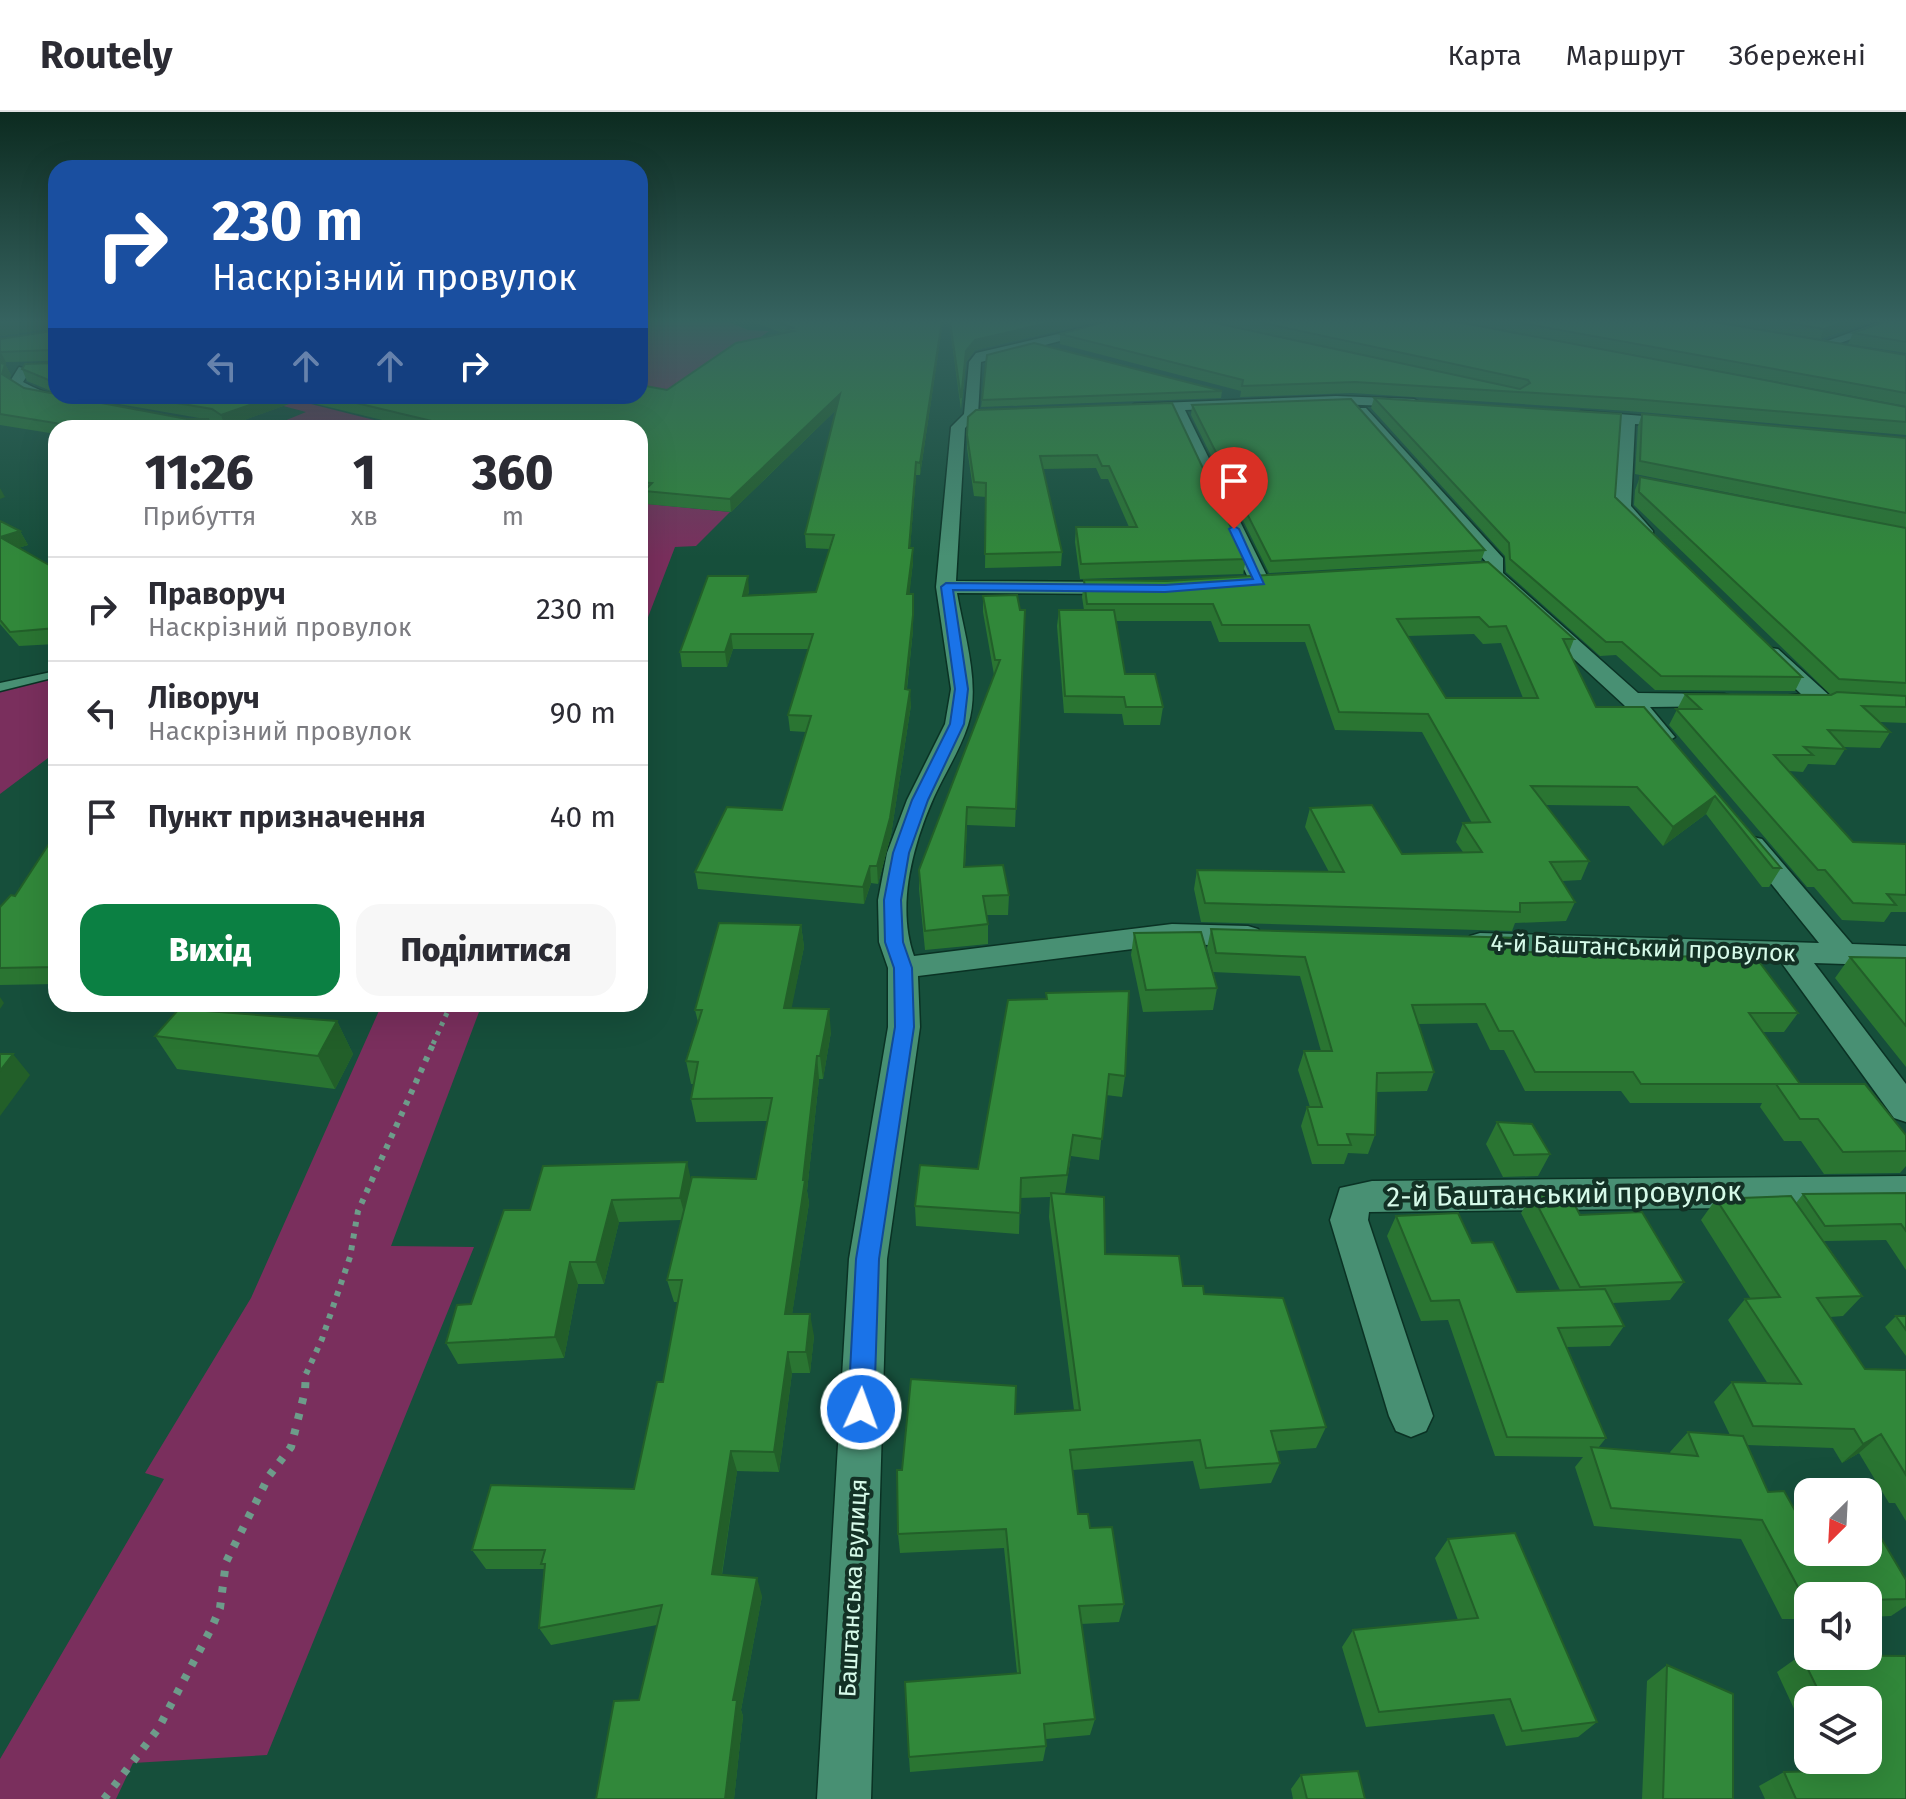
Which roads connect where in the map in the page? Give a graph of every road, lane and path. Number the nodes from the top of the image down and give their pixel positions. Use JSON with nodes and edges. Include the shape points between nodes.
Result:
{"nodes":[{"id":1,"x":978,"y":400,"type":"edge"},
{"id":2,"x":1246,"y":400,"type":"edge"},
{"id":3,"x":1352,"y":400,"type":"junction"},
{"id":4,"x":1253,"y":402,"type":"junction"},
{"id":5,"x":1427,"y":404,"type":"edge"},
{"id":6,"x":1176,"y":406,"type":"junction"},
{"id":7,"x":1113,"y":409,"type":"edge"},
{"id":8,"x":1567,"y":410,"type":"edge"},
{"id":9,"x":1620,"y":418,"type":"junction"},
{"id":10,"x":1692,"y":424,"type":"edge"},
{"id":11,"x":1667,"y":554,"type":"edge"},
{"id":12,"x":1285,"y":579,"type":"edge"},
{"id":13,"x":1260,"y":582,"type":"junction"},
{"id":14,"x":1233,"y":585,"type":"edge"},
{"id":15,"x":946,"y":587,"type":"junction"},
{"id":16,"x":1149,"y":588,"type":"edge"},
{"id":17,"x":1756,"y":641,"type":"edge"},
{"id":18,"x":48,"y":676,"type":"edge"},
{"id":19,"x":0,"y":687,"type":"edge"},
{"id":20,"x":1632,"y":700,"type":"junction"},
{"id":21,"x":1743,"y":701,"type":"edge"},
{"id":22,"x":1774,"y":701,"type":"edge"},
{"id":23,"x":1672,"y":749,"type":"edge"},
{"id":24,"x":1743,"y":833,"type":"edge"},
{"id":25,"x":1283,"y":937,"type":"edge"},
{"id":26,"x":1457,"y":942,"type":"edge"},
{"id":27,"x":1789,"y":952,"type":"junction"},
{"id":28,"x":1844,"y":954,"type":"junction"},
{"id":29,"x":1906,"y":956,"type":"edge"},
{"id":30,"x":903,"y":968,"type":"junction"},
{"id":31,"x":447,"y":1012,"type":"edge"},
{"id":32,"x":1906,"y":1109,"type":"edge"},
{"id":33,"x":1906,"y":1191,"type":"edge"},
{"id":34,"x":1411,"y":1416,"type":"dead end"},
{"id":35,"x":104,"y":1799,"type":"edge"},
{"id":36,"x":844,"y":1799,"type":"edge"}],
"edges":[{"from":1,"to":15,"type":"street","name":"Баштанська вулиця","via":[[979,415],[958,427]]},
{"from":2,"to":4,"type":"street"},
{"from":3,"to":4,"type":"street"},
{"from":3,"to":5,"type":"street"},
{"from":3,"to":20,"type":"street","via":[[1496,562],[1487,569]]},
{"from":4,"to":6,"type":"street"},
{"from":6,"to":7,"type":"street"},
{"from":6,"to":13,"type":"street"},
{"from":8,"to":9,"type":"street"},
{"from":9,"to":10,"type":"street"},
{"from":9,"to":11,"type":"street","via":[[1630,480],[1622,507]]},
{"from":12,"to":13,"type":"street"},
{"from":13,"to":14,"type":"street"},
{"from":15,"to":16,"type":"street"},
{"from":15,"to":30,"type":"street","name":"Баштанська вулиця","via":[[962,689],[957,724],[901,853],[892,900],[894,942]]},
{"from":17,"to":22,"type":"street","via":[[1827,702]]},
{"from":18,"to":19,"type":"lane"},
{"from":20,"to":21,"type":"street"},
{"from":20,"to":23,"type":"street"},
{"from":24,"to":28,"type":"street"},
{"from":25,"to":30,"type":"street","via":[[1172,934]]},
{"from":26,"to":27,"type":"street","name":"4-й Баштанський провулок"},
{"from":27,"to":28,"type":"street","name":"4-й Баштанський провулок"},
{"from":27,"to":32,"type":"street"},
{"from":28,"to":29,"type":"street","name":"4-й Баштанський провулок"},
{"from":30,"to":36,"type":"street","name":"Баштанська вулиця","via":[[904,1027],[868,1259]]},
{"from":31,"to":35,"type":"path","via":[[358,1211],[350,1257],[306,1369],[291,1447],[241,1529],[226,1562],[220,1608],[158,1729]]},
{"from":33,"to":34,"type":"street","name":"2-й Баштанський провулок","via":[[1353,1199],[1349,1220]]}]}
